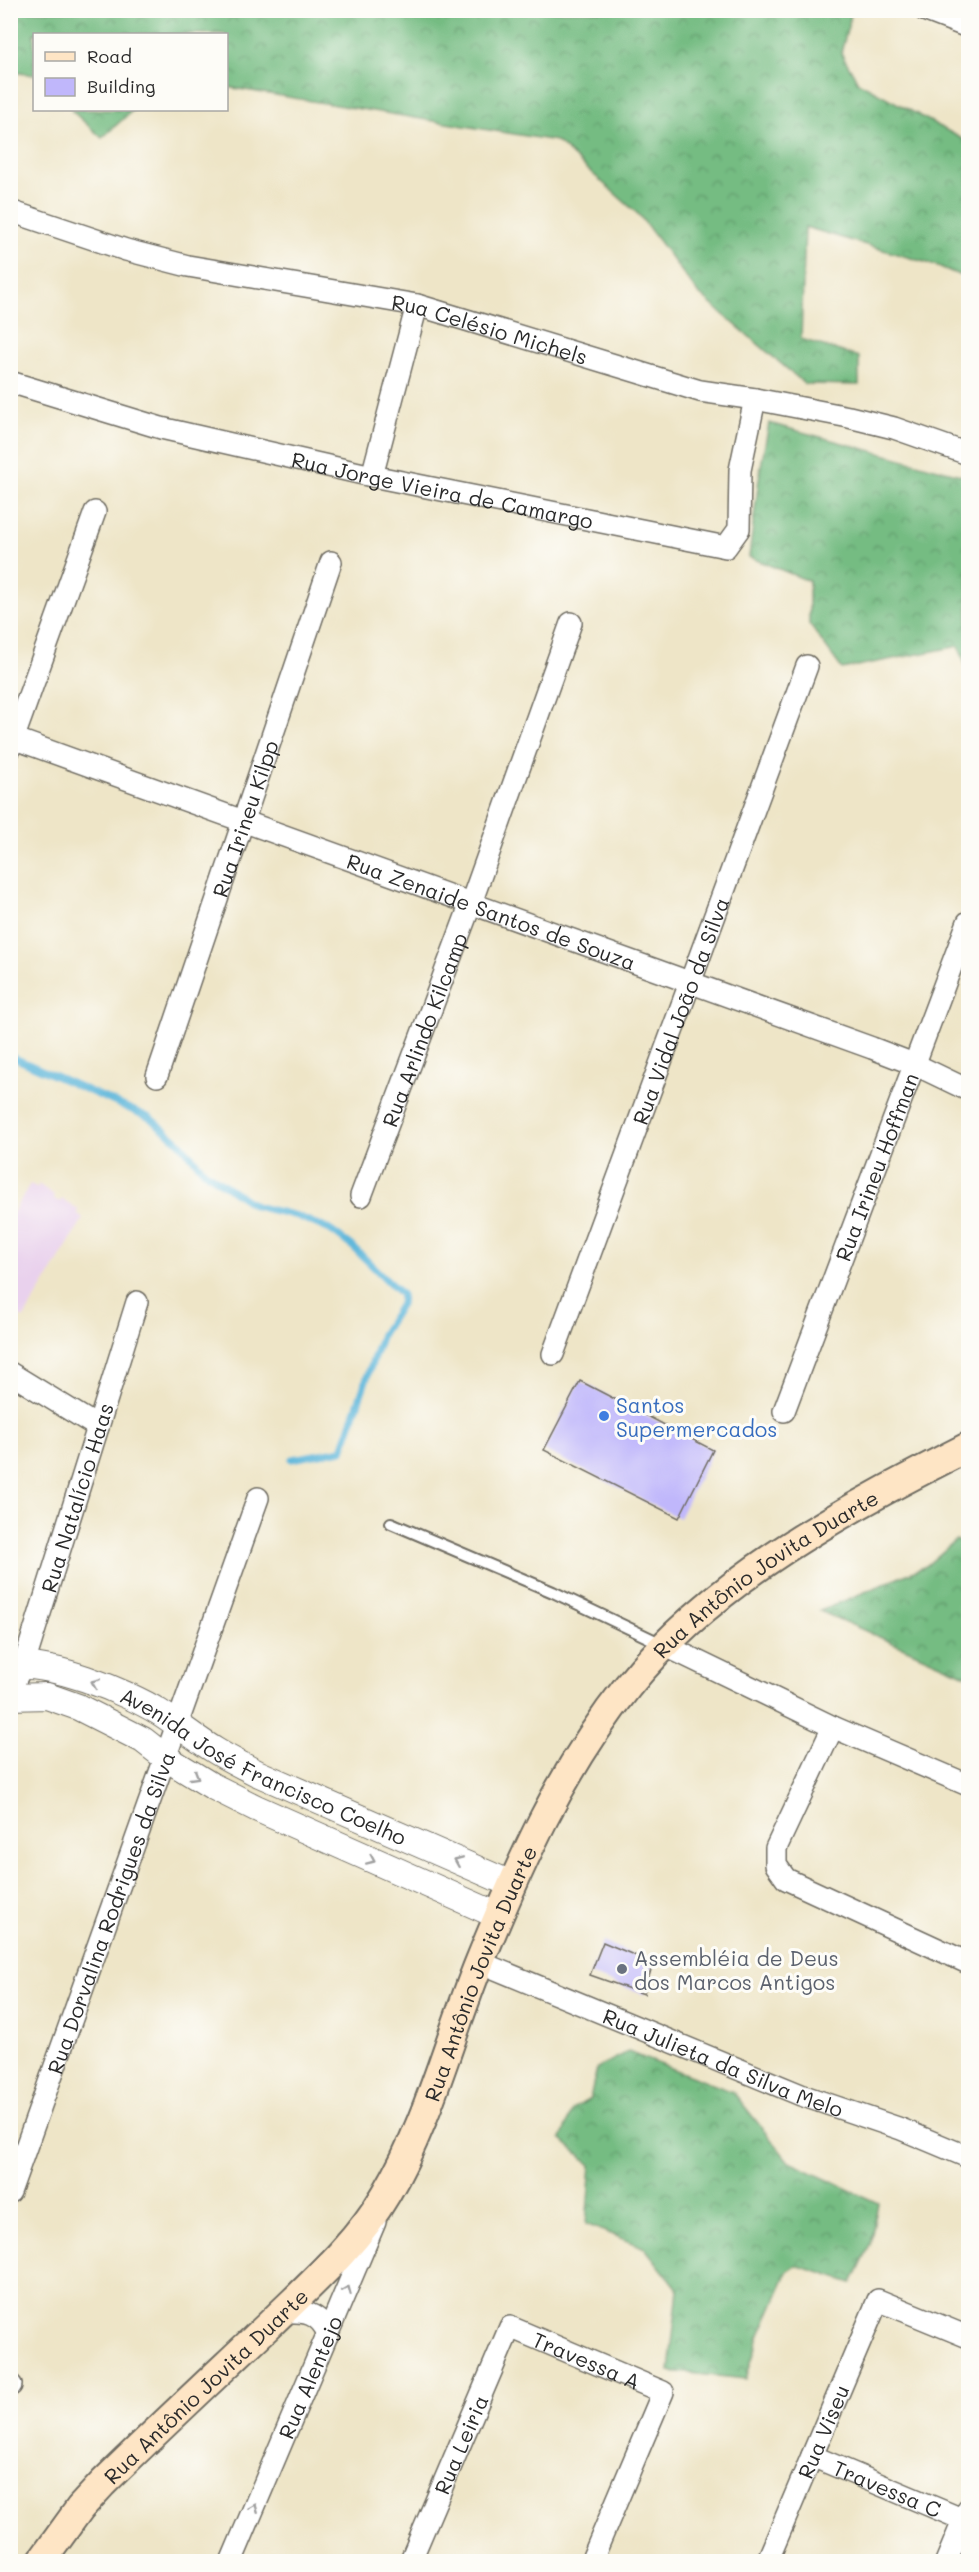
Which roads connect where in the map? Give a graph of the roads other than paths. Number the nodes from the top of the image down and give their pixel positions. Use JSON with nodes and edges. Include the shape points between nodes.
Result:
{"nodes":[{"id":1,"x":924,"y":10,"type":"edge"},
{"id":2,"x":969,"y":27,"type":"edge"},
{"id":3,"x":10,"y":211,"type":"edge"},
{"id":4,"x":417,"y":305,"type":"junction"},
{"id":5,"x":10,"y":381,"type":"edge"},
{"id":6,"x":755,"y":399,"type":"junction"},
{"id":7,"x":969,"y":453,"type":"edge"},
{"id":8,"x":372,"y":476,"type":"junction"},
{"id":9,"x":95,"y":512,"type":"dead end"},
{"id":10,"x":331,"y":562,"type":"dead end"},
{"id":11,"x":571,"y":623,"type":"dead end"},
{"id":12,"x":807,"y":666,"type":"dead end"},
{"id":13,"x":12,"y":741,"type":"edge"},
{"id":14,"x":243,"y":820,"type":"junction"},
{"id":15,"x":471,"y":903,"type":"junction"},
{"id":16,"x":969,"y":922,"type":"edge"},
{"id":17,"x":690,"y":984,"type":"junction"},
{"id":18,"x":916,"y":1065,"type":"junction"},
{"id":19,"x":157,"y":1076,"type":"dead end"},
{"id":20,"x":969,"y":1090,"type":"edge"},
{"id":21,"x":361,"y":1196,"type":"dead end"},
{"id":22,"x":138,"y":1302,"type":"dead end"},
{"id":23,"x":553,"y":1354,"type":"dead end"},
{"id":24,"x":10,"y":1373,"type":"edge"},
{"id":25,"x":784,"y":1411,"type":"dead end"},
{"id":26,"x":99,"y":1427,"type":"junction"},
{"id":27,"x":969,"y":1447,"type":"edge"},
{"id":28,"x":258,"y":1498,"type":"dead end"},
{"id":29,"x":391,"y":1523,"type":"dead end"},
{"id":30,"x":666,"y":1646,"type":"junction"},
{"id":31,"x":17,"y":1667,"type":"edge"},
{"id":32,"x":10,"y":1690,"type":"edge"},
{"id":33,"x":10,"y":1697,"type":"edge"},
{"id":34,"x":177,"y":1725,"type":"junction"},
{"id":35,"x":832,"y":1727,"type":"junction"},
{"id":36,"x":166,"y":1758,"type":"junction"},
{"id":37,"x":969,"y":1785,"type":"edge"},
{"id":38,"x":512,"y":1884,"type":"junction"},
{"id":39,"x":499,"y":1916,"type":"junction"},
{"id":40,"x":479,"y":1962,"type":"junction"},
{"id":41,"x":969,"y":1963,"type":"edge"},
{"id":42,"x":969,"y":2157,"type":"edge"},
{"id":43,"x":388,"y":2191,"type":"junction"},
{"id":44,"x":10,"y":2192,"type":"edge"},
{"id":45,"x":282,"y":2312,"type":"junction"},
{"id":46,"x":510,"y":2327,"type":"joint"},
{"id":47,"x":328,"y":2334,"type":"junction"},
{"id":48,"x":969,"y":2337,"type":"edge"},
{"id":49,"x":812,"y":2456,"type":"junction"},
{"id":50,"x":966,"y":2515,"type":"edge"},
{"id":51,"x":41,"y":2562,"type":"edge"},
{"id":52,"x":231,"y":2562,"type":"edge"},
{"id":53,"x":410,"y":2562,"type":"edge"},
{"id":54,"x":591,"y":2562,"type":"edge"},
{"id":55,"x":767,"y":2562,"type":"edge"},
{"id":56,"x":946,"y":2562,"type":"edge"}],
"edges":[{"from":1,"to":2,"type":"street"},
{"from":3,"to":4,"type":"street","name":"Rua Celésio Michels","via":[[116,247],[188,266]]},
{"from":4,"to":6,"type":"street","name":"Rua Celésio Michels","via":[[700,391]]},
{"from":4,"to":8,"type":"street"},
{"from":5,"to":8,"type":"street","name":"Rua Jorge Vieira de Camargo","via":[[161,428]]},
{"from":6,"to":7,"type":"street","name":"Rua Celésio Michels","via":[[894,428]]},
{"from":6,"to":8,"type":"street","name":"Rua Jorge Vieira de Camargo","via":[[740,470],[739,529],[726,547]]},
{"from":9,"to":13,"type":"street"},
{"from":10,"to":14,"type":"street","name":"Rua Irineu Kilpp"},
{"from":11,"to":15,"type":"street","name":"Rua Arlindo Kilcamp"},
{"from":12,"to":17,"type":"street","name":"Rua Vidal João da Silva"},
{"from":13,"to":14,"type":"street","name":"Rua Zenaide Santos de Souza"},
{"from":14,"to":15,"type":"street","name":"Rua Zenaide Santos de Souza"},
{"from":14,"to":19,"type":"street","name":"Rua Irineu Kilpp"},
{"from":15,"to":17,"type":"street","name":"Rua Zenaide Santos de Souza"},
{"from":15,"to":21,"type":"street","name":"Rua Arlindo Kilcamp"},
{"from":16,"to":18,"type":"street","name":"Rua Irineu Hoffman"},
{"from":17,"to":18,"type":"street","name":"Rua Zenaide Santos de Souza"},
{"from":17,"to":23,"type":"street","name":"Rua Vidal João da Silva"},
{"from":18,"to":20,"type":"street","name":"Rua Zenaide Santos de Souza"},
{"from":18,"to":25,"type":"street","name":"Rua Irineu Hoffman"},
{"from":22,"to":26,"type":"street","name":"Rua Natalício Haas"},
{"from":24,"to":26,"type":"street"},
{"from":26,"to":31,"type":"street","name":"Rua Natalício Haas"},
{"from":27,"to":30,"type":"main road","name":"Rua Antônio Jovita Duarte","via":[[895,1484],[779,1553],[703,1610]]},
{"from":28,"to":34,"type":"street","name":"Rua Dorvalina Rodrigues da Silva"},
{"from":29,"to":30,"type":"lane","via":[[553,1592]]},
{"from":30,"to":35,"type":"street"},
{"from":30,"to":38,"type":"main road","name":"Rua Antônio Jovita Duarte","via":[[629,1685],[591,1739],[548,1807]]},
{"from":31,"to":32,"type":"street","name":"Rua Natalício Haas"},
{"from":34,"to":31,"type":"street","name":"Avenida José Francisco Coelho","one_way":true,"via":[[158,1711],[82,1678],[58,1670]]},
{"from":33,"to":36,"type":"street","name":"Avenida José Francisco Coelho","via":[[47,1696],[78,1707],[143,1740]]},
{"from":34,"to":36,"type":"street","name":"Rua Dorvalina Rodrigues da Silva"},
{"from":38,"to":34,"type":"street","name":"Avenida José Francisco Coelho","one_way":true,"via":[[257,1773]]},
{"from":35,"to":37,"type":"street"},
{"from":35,"to":41,"type":"street","via":[[776,1848],[776,1865],[786,1879]]},
{"from":36,"to":39,"type":"street","name":"Avenida José Francisco Coelho","one_way":true,"via":[[256,1808]]},
{"from":36,"to":44,"type":"street","name":"Rua Dorvalina Rodrigues da Silva"},
{"from":38,"to":39,"type":"main road","name":"Rua Antônio Jovita Duarte"},
{"from":39,"to":40,"type":"main road","name":"Rua Antônio Jovita Duarte"},
{"from":40,"to":42,"type":"street","name":"Rua Julieta da Silva Melo","via":[[801,2095]]},
{"from":40,"to":43,"type":"main road","name":"Rua Antônio Jovita Duarte","via":[[419,2123]]},
{"from":43,"to":45,"type":"main road","name":"Rua Antônio Jovita Duarte","via":[[366,2224]]},
{"from":47,"to":43,"type":"street","name":"Rua Alentejo","one_way":true},
{"from":45,"to":47,"type":"street","via":[[309,2312],[323,2323]]},
{"from":45,"to":51,"type":"main road","name":"Rua Antônio Jovita Duarte","via":[[103,2483]]},
{"from":46,"to":53,"type":"street","name":"Rua Leiria"},
{"from":46,"to":54,"type":"street","name":"Travessa A","via":[[663,2392]]},
{"from":52,"to":47,"type":"street","name":"Rua Alentejo","one_way":true},
{"from":48,"to":49,"type":"street","name":"Rua Viseu","via":[[878,2300]]},
{"from":49,"to":50,"type":"street","name":"Travessa C"},
{"from":49,"to":55,"type":"street","name":"Rua Viseu"},
{"from":50,"to":56,"type":"street"}]}
